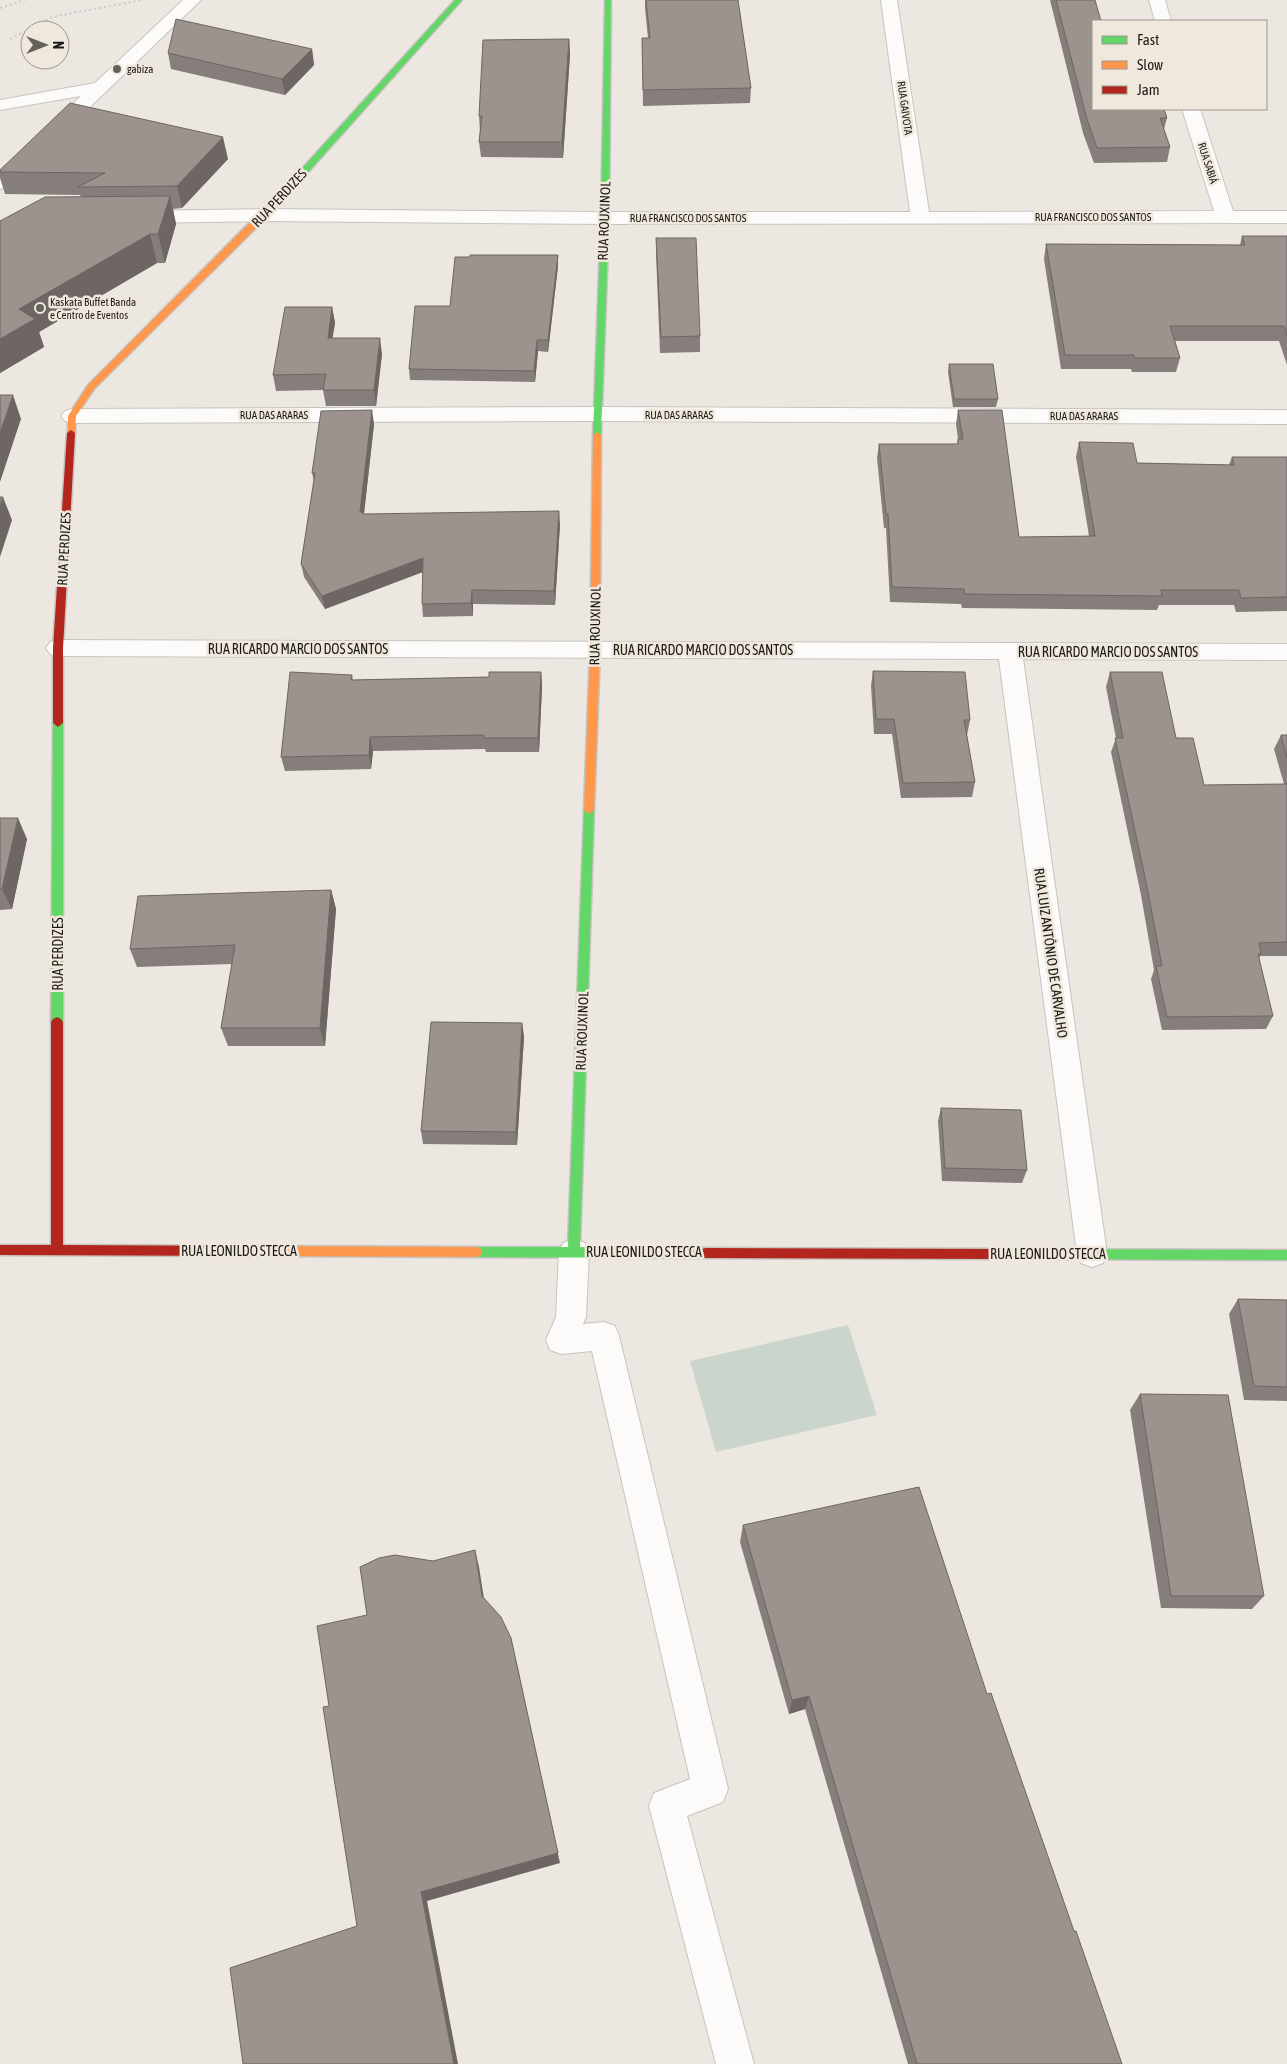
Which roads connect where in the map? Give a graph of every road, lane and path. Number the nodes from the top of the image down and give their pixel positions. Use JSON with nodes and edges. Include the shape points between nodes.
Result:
{"nodes":[{"id":1,"x":25,"y":0,"type":"edge"},
{"id":2,"x":142,"y":0,"type":"edge"},
{"id":3,"x":192,"y":0,"type":"edge"},
{"id":4,"x":459,"y":0,"type":"edge"},
{"id":5,"x":608,"y":0,"type":"edge"},
{"id":6,"x":889,"y":0,"type":"edge"},
{"id":7,"x":1157,"y":0,"type":"edge"},
{"id":8,"x":0,"y":8,"type":"edge"},
{"id":9,"x":1163,"y":20,"type":"edge"},
{"id":10,"x":10,"y":39,"type":"dead end"},
{"id":11,"x":98,"y":88,"type":"junction"},
{"id":12,"x":0,"y":105,"type":"edge"},
{"id":13,"x":1191,"y":110,"type":"edge"},
{"id":14,"x":0,"y":183,"type":"edge"},
{"id":15,"x":264,"y":216,"type":"junction"},
{"id":16,"x":117,"y":217,"type":"edge"},
{"id":17,"x":920,"y":217,"type":"junction"},
{"id":18,"x":1226,"y":217,"type":"junction"},
{"id":19,"x":1287,"y":217,"type":"edge"},
{"id":20,"x":604,"y":218,"type":"junction"},
{"id":21,"x":597,"y":414,"type":"junction"},
{"id":22,"x":72,"y":416,"type":"junction"},
{"id":23,"x":1287,"y":417,"type":"edge"},
{"id":24,"x":58,"y":648,"type":"junction"},
{"id":25,"x":595,"y":650,"type":"junction"},
{"id":26,"x":1010,"y":651,"type":"junction"},
{"id":27,"x":1287,"y":652,"type":"edge"},
{"id":28,"x":0,"y":1250,"type":"edge"},
{"id":29,"x":57,"y":1251,"type":"junction"},
{"id":30,"x":574,"y":1252,"type":"junction"},
{"id":31,"x":1092,"y":1254,"type":"junction"},
{"id":32,"x":1287,"y":1255,"type":"edge"},
{"id":33,"x":734,"y":2064,"type":"edge"}],
"edges":[{"from":1,"to":8,"type":"path"},
{"from":2,"to":10,"type":"path","via":[[52,17]]},
{"from":3,"to":11,"type":"street"},
{"from":4,"to":15,"type":"street","name":"RUA PERDIZES"},
{"from":5,"to":20,"type":"street","name":"RUA ROUXINOL"},
{"from":6,"to":17,"type":"street","name":"RUA GAIVOTA"},
{"from":7,"to":9,"type":"street"},
{"from":11,"to":12,"type":"street"},
{"from":11,"to":14,"type":"street"},
{"from":13,"to":18,"type":"street","name":"RUA SABIÁ"},
{"from":15,"to":16,"type":"street","name":"RUA FRANCISCO DOS SANTOS"},
{"from":15,"to":20,"type":"street","name":"RUA FRANCISCO DOS SANTOS"},
{"from":15,"to":22,"type":"street","name":"RUA PERDIZES","via":[[90,388]]},
{"from":17,"to":18,"type":"street","name":"RUA FRANCISCO DOS SANTOS"},
{"from":17,"to":20,"type":"street","name":"RUA FRANCISCO DOS SANTOS"},
{"from":18,"to":19,"type":"street","name":"RUA FRANCISCO DOS SANTOS"},
{"from":20,"to":21,"type":"street","name":"RUA ROUXINOL"},
{"from":21,"to":22,"type":"street","name":"RUA DAS ARARAS"},
{"from":21,"to":23,"type":"street","name":"RUA DAS ARARAS"},
{"from":21,"to":25,"type":"street","name":"RUA ROUXINOL"},
{"from":22,"to":24,"type":"street","name":"RUA PERDIZES"},
{"from":24,"to":25,"type":"street","name":"RUA RICARDO MARCIO DOS SANTOS"},
{"from":24,"to":29,"type":"street","name":"RUA PERDIZES"},
{"from":25,"to":26,"type":"street","name":"RUA RICARDO MARCIO DOS SANTOS"},
{"from":25,"to":30,"type":"street","name":"RUA ROUXINOL"},
{"from":26,"to":27,"type":"street","name":"RUA RICARDO MARCIO DOS SANTOS"},
{"from":26,"to":31,"type":"street","name":"RUA LUIZ ANTÔNIO DE CARVALHO"},
{"from":28,"to":29,"type":"street","name":"RUA LEONILDO STECCA"},
{"from":29,"to":30,"type":"street","name":"RUA LEONILDO STECCA"},
{"from":30,"to":31,"type":"street","name":"RUA LEONILDO STECCA"},
{"from":30,"to":33,"type":"street","via":[[571,1317],[561,1340],[604,1336],[710,1789],[667,1806]]},
{"from":31,"to":32,"type":"street","name":"RUA LEONILDO STECCA"}]}
